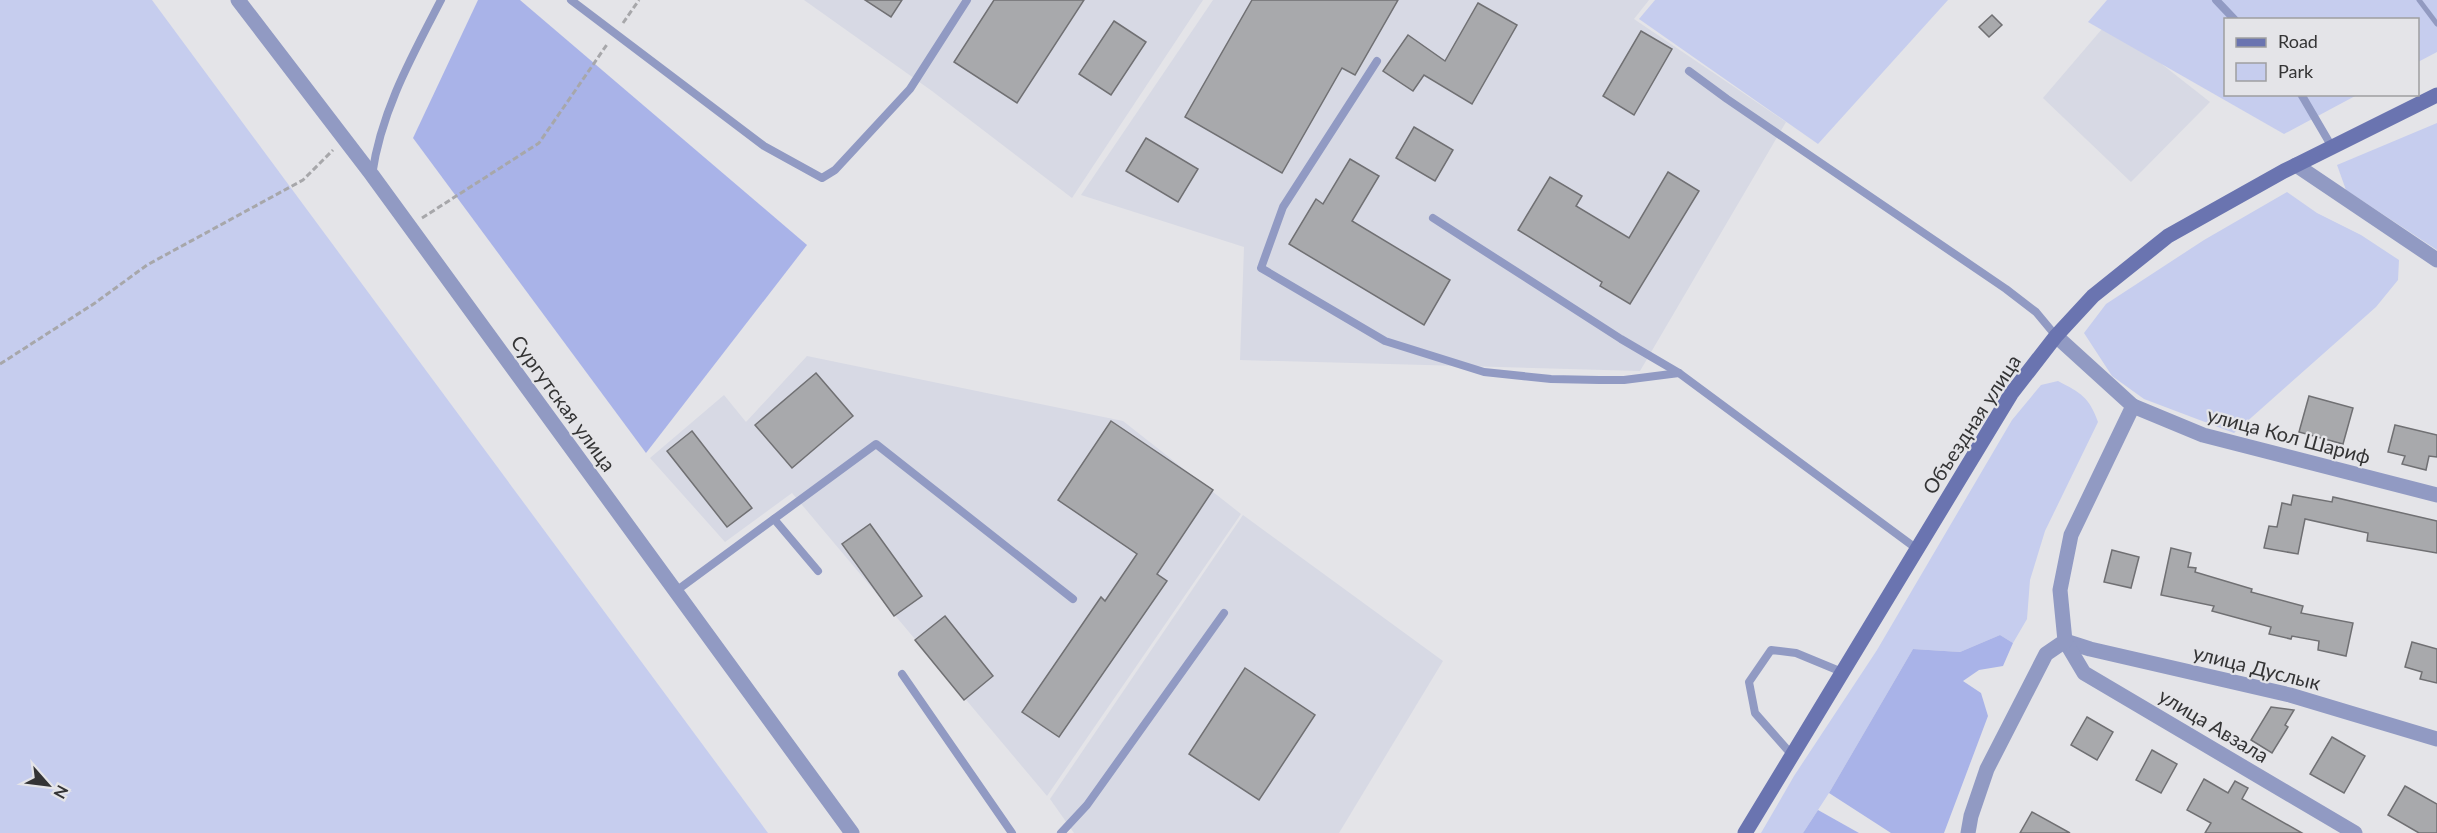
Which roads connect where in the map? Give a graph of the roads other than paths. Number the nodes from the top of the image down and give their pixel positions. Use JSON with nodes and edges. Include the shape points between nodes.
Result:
{"nodes":[{"id":1,"x":238,"y":0,"type":"edge"},
{"id":2,"x":441,"y":0,"type":"edge"},
{"id":3,"x":571,"y":0,"type":"edge"},
{"id":4,"x":967,"y":0,"type":"edge"},
{"id":5,"x":2216,"y":0,"type":"edge"},
{"id":6,"x":2233,"y":18,"type":"edge"},
{"id":7,"x":1377,"y":61,"type":"dead end"},
{"id":8,"x":1689,"y":71,"type":"dead end"},
{"id":9,"x":2437,"y":95,"type":"edge"},
{"id":10,"x":2302,"y":96,"type":"edge"},
{"id":11,"x":2332,"y":147,"type":"junction"},
{"id":12,"x":2296,"y":165,"type":"junction"},
{"id":13,"x":372,"y":175,"type":"junction"},
{"id":14,"x":1433,"y":218,"type":"dead end"},
{"id":15,"x":2437,"y":260,"type":"edge"},
{"id":16,"x":2056,"y":336,"type":"junction"},
{"id":17,"x":1680,"y":373,"type":"junction"},
{"id":18,"x":2133,"y":406,"type":"junction"},
{"id":19,"x":2437,"y":495,"type":"edge"},
{"id":20,"x":774,"y":519,"type":"junction"},
{"id":21,"x":1917,"y":549,"type":"junction"},
{"id":22,"x":818,"y":571,"type":"dead end"},
{"id":23,"x":676,"y":591,"type":"junction"},
{"id":24,"x":1072,"y":599,"type":"dead end"},
{"id":25,"x":2062,"y":609,"type":"junction"},
{"id":26,"x":1224,"y":613,"type":"dead end"},
{"id":27,"x":2065,"y":641,"type":"junction"},
{"id":28,"x":2046,"y":654,"type":"junction"},
{"id":29,"x":1842,"y":672,"type":"junction"},
{"id":30,"x":902,"y":674,"type":"dead end"},
{"id":31,"x":2437,"y":739,"type":"edge"},
{"id":32,"x":1792,"y":755,"type":"junction"},
{"id":33,"x":852,"y":833,"type":"edge"},
{"id":34,"x":1012,"y":833,"type":"edge"},
{"id":35,"x":1061,"y":833,"type":"edge"},
{"id":36,"x":1745,"y":833,"type":"edge"},
{"id":37,"x":1968,"y":833,"type":"edge"},
{"id":38,"x":2355,"y":833,"type":"edge"}],
"edges":[{"from":1,"to":13,"type":"street","name":"Сургутская улица"},
{"from":2,"to":13,"type":"lane","via":[[398,84],[376,146]]},
{"from":3,"to":4,"type":"lane","via":[[764,146],[822,178],[836,170],[910,89]]},
{"from":5,"to":6,"type":"lane"},
{"from":7,"to":17,"type":"lane","via":[[1282,207],[1261,268],[1384,341],[1484,372],[1599,380]]},
{"from":8,"to":16,"type":"lane","via":[[1998,282],[2036,312]]},
{"from":9,"to":11,"type":"main road","name":"Объездная улица"},
{"from":10,"to":11,"type":"lane"},
{"from":11,"to":12,"type":"main road","name":"Объездная улица"},
{"from":12,"to":15,"type":"street"},
{"from":12,"to":16,"type":"main road","name":"Объездная улица","via":[[2168,236],[2093,296]]},
{"from":13,"to":23,"type":"street","name":"Сургутская улица"},
{"from":14,"to":17,"type":"lane"},
{"from":16,"to":18,"type":"street","name":"улица Кол Шариф"},
{"from":16,"to":21,"type":"main road","name":"Объездная улица","via":[[2011,393]]},
{"from":17,"to":21,"type":"lane"},
{"from":18,"to":19,"type":"street","name":"улица Кол Шариф","via":[[2203,435]]},
{"from":18,"to":25,"type":"street","via":[[2071,535],[2060,590]]},
{"from":20,"to":22,"type":"lane"},
{"from":20,"to":23,"type":"lane"},
{"from":20,"to":24,"type":"lane","via":[[876,444]]},
{"from":21,"to":29,"type":"main road","name":"Объездная улица"},
{"from":23,"to":33,"type":"street","name":"Сургутская улица"},
{"from":25,"to":27,"type":"street"},
{"from":25,"to":28,"type":"street"},
{"from":26,"to":35,"type":"lane","via":[[1087,805]]},
{"from":27,"to":28,"type":"street"},
{"from":27,"to":31,"type":"street","name":"улица Дуслык","via":[[2290,695]]},
{"from":27,"to":38,"type":"street","name":"улица Авзала","via":[[2084,673]]},
{"from":28,"to":37,"type":"street","via":[[1987,769]]},
{"from":29,"to":32,"type":"main road","name":"Объездная улица"},
{"from":29,"to":32,"type":"lane","via":[[1796,653],[1771,650],[1749,682],[1755,713]]},
{"from":30,"to":34,"type":"lane"},
{"from":32,"to":36,"type":"main road","name":"Объездная улица"}]}
